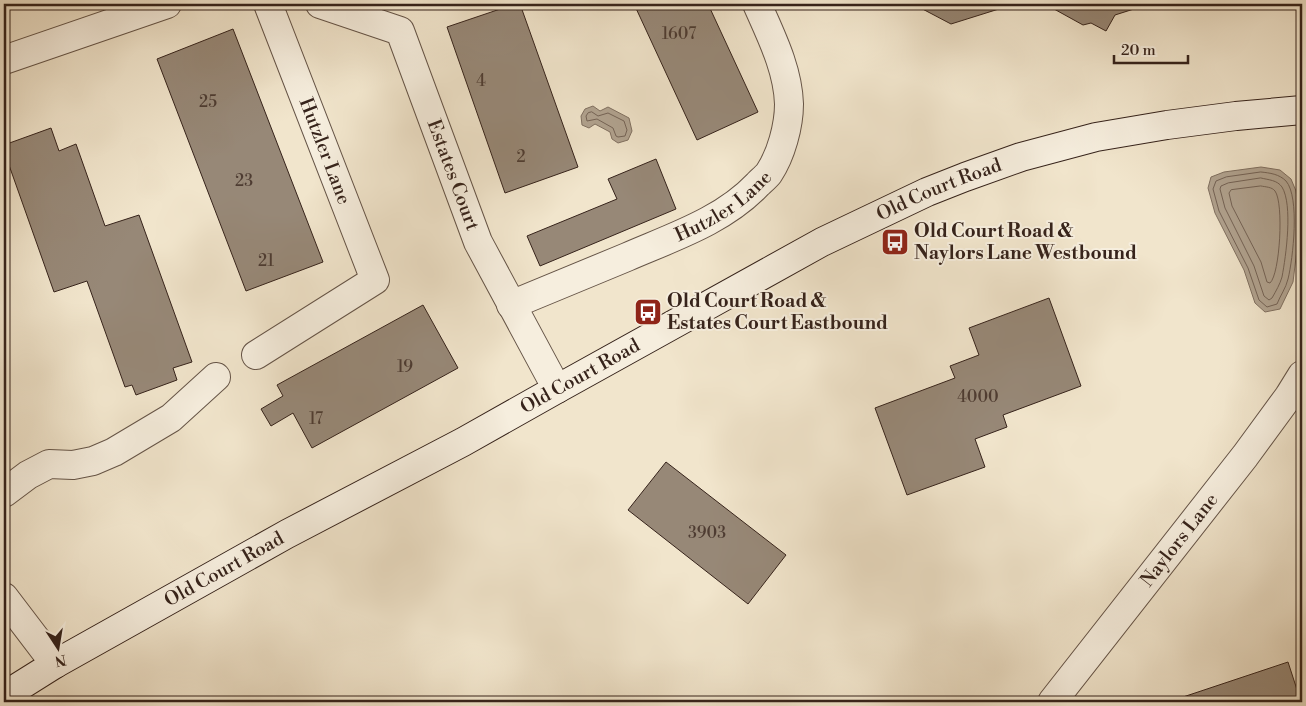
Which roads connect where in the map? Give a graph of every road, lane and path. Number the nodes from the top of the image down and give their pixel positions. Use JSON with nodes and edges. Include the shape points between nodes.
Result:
{"nodes":[{"id":1,"x":167,"y":4,"type":"edge"},
{"id":2,"x":268,"y":4,"type":"edge"},
{"id":3,"x":320,"y":4,"type":"edge"},
{"id":4,"x":757,"y":4,"type":"edge"},
{"id":5,"x":4,"y":60,"type":"edge"},
{"id":6,"x":1302,"y":110,"type":"edge"},
{"id":7,"x":511,"y":305,"type":"junction"},
{"id":8,"x":256,"y":355,"type":"dead end"},
{"id":9,"x":1302,"y":375,"type":"edge"},
{"id":10,"x":216,"y":377,"type":"dead end"},
{"id":11,"x":557,"y":389,"type":"junction"},
{"id":12,"x":4,"y":493,"type":"edge"},
{"id":13,"x":4,"y":597,"type":"edge"},
{"id":14,"x":55,"y":664,"type":"junction"},
{"id":15,"x":4,"y":696,"type":"edge"},
{"id":16,"x":1052,"y":702,"type":"edge"}],
"edges":[{"from":1,"to":5,"type":"street"},
{"from":2,"to":8,"type":"street","name":"Hutzler Lane","via":[[374,280]]},
{"from":3,"to":7,"type":"street","name":"Estates Court","via":[[400,31],[478,242]]},
{"from":4,"to":7,"type":"street","name":"Hutzler Lane","via":[[777,48],[789,104],[780,152],[769,173],[726,212]]},
{"from":6,"to":11,"type":"street","name":"Old Court Road","via":[[1167,124],[1096,137],[965,176],[822,242]]},
{"from":7,"to":11,"type":"street","name":"Estates Court"},
{"from":9,"to":16,"type":"street","name":"Naylors Lane","via":[[1245,456]]},
{"from":10,"to":12,"type":"street","via":[[171,418],[114,452],[73,465],[49,464]]},
{"from":11,"to":14,"type":"street","name":"Old Court Road","via":[[464,442],[287,534]]},
{"from":13,"to":14,"type":"street"},
{"from":14,"to":15,"type":"street","name":"Old Court Road"}]}
